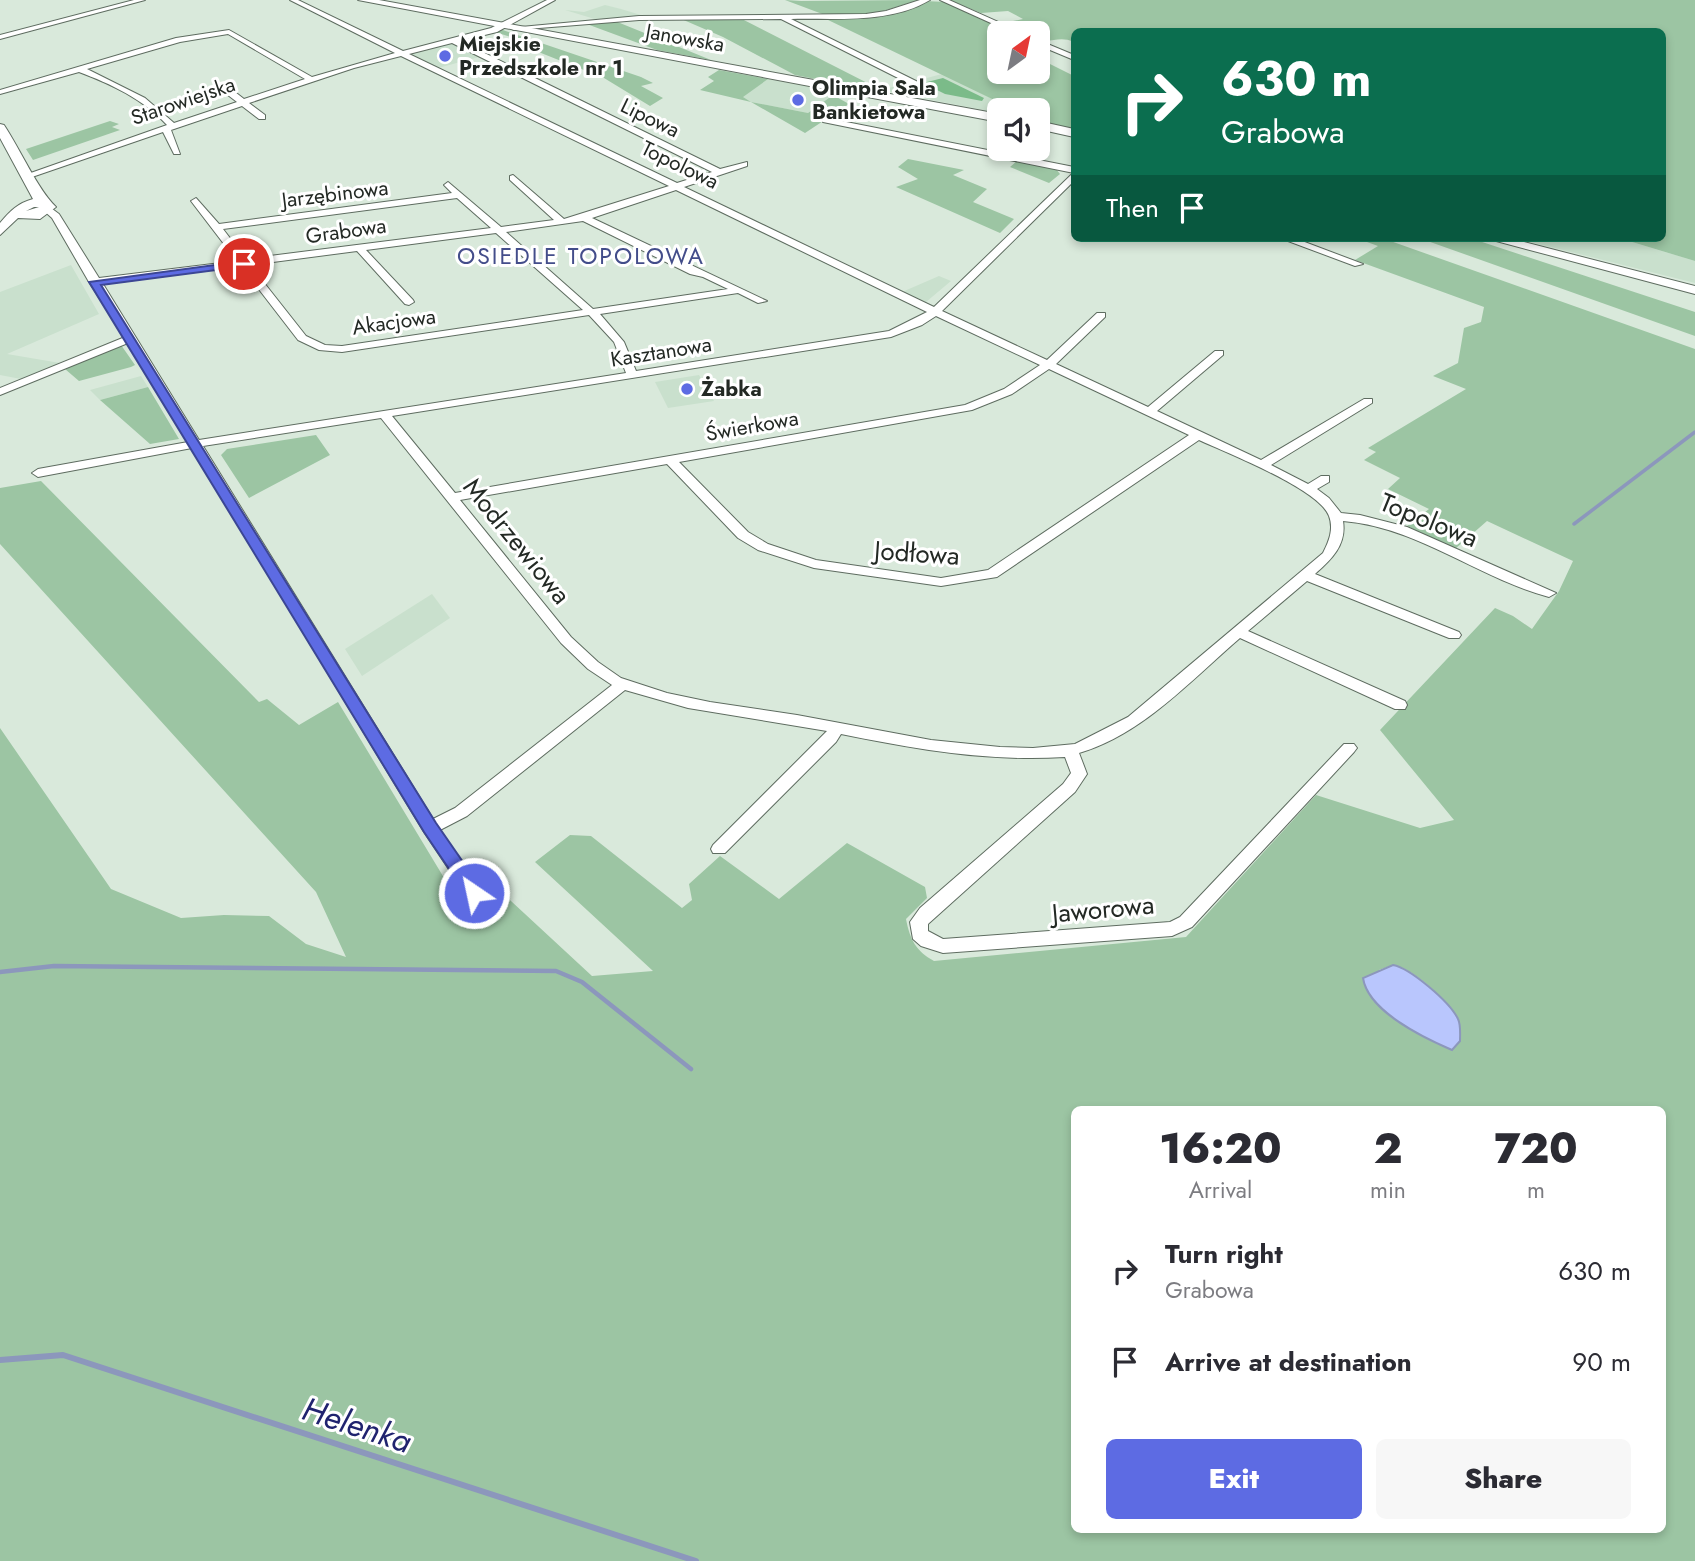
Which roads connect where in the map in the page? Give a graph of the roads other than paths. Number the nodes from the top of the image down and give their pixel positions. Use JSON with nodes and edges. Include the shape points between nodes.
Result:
{"nodes":[{"id":1,"x":142,"y":0,"type":"edge"},
{"id":2,"x":293,"y":0,"type":"edge"},
{"id":3,"x":363,"y":0,"type":"edge"},
{"id":4,"x":552,"y":0,"type":"edge"},
{"id":5,"x":927,"y":0,"type":"edge"},
{"id":6,"x":943,"y":0,"type":"edge"},
{"id":7,"x":784,"y":17,"type":"junction"},
{"id":8,"x":991,"y":21,"type":"edge"},
{"id":9,"x":509,"y":27,"type":"junction"},
{"id":10,"x":0,"y":37,"type":"edge"},
{"id":11,"x":452,"y":40,"type":"junction"},
{"id":12,"x":1050,"y":47,"type":"edge"},
{"id":13,"x":401,"y":53,"type":"junction"},
{"id":14,"x":1071,"y":57,"type":"edge"},
{"id":15,"x":79,"y":69,"type":"junction"},
{"id":16,"x":313,"y":81,"type":"junction"},
{"id":17,"x":223,"y":87,"type":"dead end"},
{"id":18,"x":0,"y":92,"type":"edge"},
{"id":19,"x":900,"y":99,"type":"junction"},
{"id":20,"x":244,"y":102,"type":"junction"},
{"id":21,"x":987,"y":116,"type":"edge"},
{"id":22,"x":262,"y":117,"type":"dead end"},
{"id":23,"x":826,"y":120,"type":"dead end"},
{"id":24,"x":0,"y":128,"type":"edge"},
{"id":25,"x":170,"y":128,"type":"junction"},
{"id":26,"x":1050,"y":128,"type":"edge"},
{"id":27,"x":1071,"y":132,"type":"edge"},
{"id":28,"x":177,"y":152,"type":"dead end"},
{"id":29,"x":744,"y":164,"type":"dead end"},
{"id":30,"x":1071,"y":169,"type":"edge"},
{"id":31,"x":719,"y":172,"type":"junction"},
{"id":32,"x":513,"y":178,"type":"dead end"},
{"id":33,"x":31,"y":180,"type":"junction"},
{"id":34,"x":1071,"y":180,"type":"edge"},
{"id":35,"x":448,"y":185,"type":"dead end"},
{"id":36,"x":676,"y":187,"type":"junction"},
{"id":37,"x":459,"y":195,"type":"junction"},
{"id":38,"x":196,"y":201,"type":"dead end"},
{"id":39,"x":32,"y":211,"type":"junction"},
{"id":40,"x":585,"y":218,"type":"junction"},
{"id":41,"x":562,"y":222,"type":"junction"},
{"id":42,"x":216,"y":228,"type":"junction"},
{"id":43,"x":499,"y":230,"type":"junction"},
{"id":44,"x":0,"y":233,"type":"edge"},
{"id":45,"x":1296,"y":242,"type":"edge"},
{"id":46,"x":1508,"y":242,"type":"edge"},
{"id":47,"x":360,"y":249,"type":"junction"},
{"id":48,"x":244,"y":264,"type":"junction"},
{"id":49,"x":1358,"y":264,"type":"dead end"},
{"id":50,"x":694,"y":272,"type":"junction"},
{"id":51,"x":94,"y":282,"type":"junction"},
{"id":52,"x":1695,"y":289,"type":"edge"},
{"id":53,"x":739,"y":290,"type":"junction"},
{"id":54,"x":665,"y":301,"type":"junction"},
{"id":55,"x":762,"y":301,"type":"dead end"},
{"id":56,"x":409,"y":302,"type":"dead end"},
{"id":57,"x":591,"y":312,"type":"junction"},
{"id":58,"x":935,"y":312,"type":"junction"},
{"id":59,"x":1101,"y":315,"type":"dead end"},
{"id":60,"x":130,"y":339,"type":"junction"},
{"id":61,"x":1219,"y":354,"type":"dead end"},
{"id":62,"x":1051,"y":365,"type":"junction"},
{"id":63,"x":633,"y":376,"type":"junction"},
{"id":64,"x":0,"y":392,"type":"edge"},
{"id":65,"x":1368,"y":401,"type":"dead end"},
{"id":66,"x":1149,"y":412,"type":"junction"},
{"id":67,"x":385,"y":415,"type":"junction"},
{"id":68,"x":1198,"y":435,"type":"junction"},
{"id":69,"x":195,"y":443,"type":"junction"},
{"id":70,"x":670,"y":460,"type":"junction"},
{"id":71,"x":1262,"y":465,"type":"junction"},
{"id":72,"x":38,"y":474,"type":"dead end"},
{"id":73,"x":1325,"y":479,"type":"dead end"},
{"id":74,"x":1308,"y":489,"type":"junction"},
{"id":75,"x":450,"y":498,"type":"junction"},
{"id":76,"x":1338,"y":517,"type":"junction"},
{"id":77,"x":1305,"y":575,"type":"junction"},
{"id":78,"x":1549,"y":593,"type":"dead end"},
{"id":79,"x":1238,"y":632,"type":"junction"},
{"id":80,"x":1454,"y":635,"type":"dead end"},
{"id":81,"x":623,"y":684,"type":"junction"},
{"id":82,"x":1400,"y":705,"type":"dead end"},
{"id":83,"x":836,"y":727,"type":"junction"},
{"id":84,"x":1349,"y":748,"type":"dead end"},
{"id":85,"x":1069,"y":751,"type":"junction"},
{"id":86,"x":430,"y":828,"type":"junction"},
{"id":87,"x":719,"y":849,"type":"dead end"},
{"id":88,"x":474,"y":893,"type":"dead end"}],
"edges":[{"from":1,"to":10,"type":"street"},
{"from":2,"to":13,"type":"street","name":"Topolowa"},
{"from":3,"to":9,"type":"main road","name":"Janowska"},
{"from":4,"to":9,"type":"street"},
{"from":5,"to":7,"type":"street","via":[[879,15]]},
{"from":6,"to":8,"type":"street"},
{"from":7,"to":9,"type":"street","via":[[639,18]]},
{"from":7,"to":19,"type":"street","via":[[917,85]]},
{"from":9,"to":11,"type":"street","name":"Starowiejska"},
{"from":9,"to":19,"type":"main road","name":"Janowska"},
{"from":11,"to":13,"type":"street","name":"Starowiejska"},
{"from":11,"to":31,"type":"street","name":"Lipowa"},
{"from":12,"to":14,"type":"street"},
{"from":13,"to":16,"type":"street","name":"Starowiejska"},
{"from":13,"to":36,"type":"street","name":"Topolowa"},
{"from":15,"to":16,"type":"street","via":[[179,40],[229,32]]},
{"from":15,"to":18,"type":"street"},
{"from":15,"to":25,"type":"street","via":[[157,110]]},
{"from":16,"to":20,"type":"street","name":"Starowiejska"},
{"from":17,"to":20,"type":"street"},
{"from":19,"to":21,"type":"main road","name":"Janowska"},
{"from":20,"to":22,"type":"street"},
{"from":20,"to":25,"type":"street","name":"Starowiejska"},
{"from":23,"to":30,"type":"street"},
{"from":24,"to":33,"type":"main road"},
{"from":25,"to":28,"type":"street"},
{"from":25,"to":33,"type":"street","name":"Starowiejska"},
{"from":26,"to":27,"type":"main road"},
{"from":29,"to":31,"type":"street","name":"Grabowa"},
{"from":31,"to":36,"type":"street","name":"Grabowa"},
{"from":32,"to":41,"type":"street"},
{"from":33,"to":39,"type":"main road"},
{"from":34,"to":58,"type":"street","name":"Kasztanowa"},
{"from":35,"to":37,"type":"street"},
{"from":36,"to":40,"type":"street","name":"Grabowa"},
{"from":36,"to":58,"type":"street","name":"Topolowa"},
{"from":37,"to":42,"type":"street","name":"Jarzębinowa"},
{"from":37,"to":43,"type":"street"},
{"from":38,"to":42,"type":"street","name":"Akacjowa"},
{"from":39,"to":44,"type":"main road"},
{"from":39,"to":51,"type":"street","via":[[58,223]]},
{"from":40,"to":41,"type":"street","name":"Grabowa"},
{"from":40,"to":50,"type":"street"},
{"from":41,"to":43,"type":"street","name":"Grabowa"},
{"from":42,"to":48,"type":"street","name":"Akacjowa"},
{"from":43,"to":47,"type":"street","name":"Grabowa"},
{"from":43,"to":57,"type":"street"},
{"from":45,"to":49,"type":"street"},
{"from":46,"to":52,"type":"main road"},
{"from":47,"to":48,"type":"street","name":"Grabowa"},
{"from":47,"to":56,"type":"street"},
{"from":48,"to":51,"type":"street","name":"Grabowa"},
{"from":48,"to":57,"type":"street","name":"Akacjowa","via":[[302,338],[323,348],[342,349]]},
{"from":50,"to":53,"type":"street"},
{"from":50,"to":54,"type":"street","name":"Akacjowa","via":[[693,286]]},
{"from":51,"to":60,"type":"street"},
{"from":53,"to":54,"type":"street","name":"Akacjowa"},
{"from":53,"to":55,"type":"street"},
{"from":54,"to":57,"type":"street","name":"Akacjowa"},
{"from":57,"to":63,"type":"street","via":[[619,342]]},
{"from":58,"to":62,"type":"street","name":"Topolowa"},
{"from":58,"to":63,"type":"street","name":"Kasztanowa","via":[[911,327],[875,338]]},
{"from":59,"to":62,"type":"street"},
{"from":60,"to":64,"type":"street"},
{"from":60,"to":69,"type":"street"},
{"from":61,"to":66,"type":"street"},
{"from":62,"to":66,"type":"street","name":"Topolowa"},
{"from":62,"to":70,"type":"street","name":"Świerkowa","via":[[1022,386],[968,408]]},
{"from":63,"to":67,"type":"street","name":"Kasztanowa"},
{"from":65,"to":71,"type":"street"},
{"from":66,"to":68,"type":"street","name":"Topolowa"},
{"from":67,"to":69,"type":"street","name":"Kasztanowa"},
{"from":67,"to":75,"type":"street","name":"Modrzewiowa"},
{"from":68,"to":70,"type":"street","name":"Jodłowa","via":[[992,574],[941,582],[814,564],[763,547],[743,535]]},
{"from":68,"to":71,"type":"street","name":"Topolowa"},
{"from":69,"to":72,"type":"street","name":"Kasztanowa"},
{"from":69,"to":86,"type":"street"},
{"from":70,"to":75,"type":"street","name":"Świerkowa"},
{"from":71,"to":74,"type":"street","name":"Topolowa"},
{"from":73,"to":74,"type":"street"},
{"from":74,"to":76,"type":"street","name":"Topolowa"},
{"from":75,"to":81,"type":"street","name":"Modrzewiowa","via":[[566,640],[592,666]]},
{"from":76,"to":77,"type":"street","name":"Modrzewiowa","via":[[1336,544]]},
{"from":76,"to":78,"type":"street","name":"Topolowa","via":[[1379,520],[1402,528]]},
{"from":77,"to":79,"type":"street","name":"Modrzewiowa"},
{"from":77,"to":80,"type":"street"},
{"from":79,"to":82,"type":"street"},
{"from":79,"to":85,"type":"street","name":"Modrzewiowa","via":[[1133,721]]},
{"from":81,"to":83,"type":"street","name":"Modrzewiowa","via":[[665,697]]},
{"from":81,"to":86,"type":"street","via":[[461,812]]},
{"from":83,"to":85,"type":"street","name":"Modrzewiowa","via":[[1022,755]]},
{"from":83,"to":87,"type":"street","via":[[831,738]]},
{"from":84,"to":85,"type":"street","name":"Jaworowa","via":[[1235,872],[1186,922],[1172,929],[980,945],[943,946],[927,941],[919,934],[919,922],[926,913],[1069,788],[1079,774]]},
{"from":86,"to":88,"type":"street"}]}
